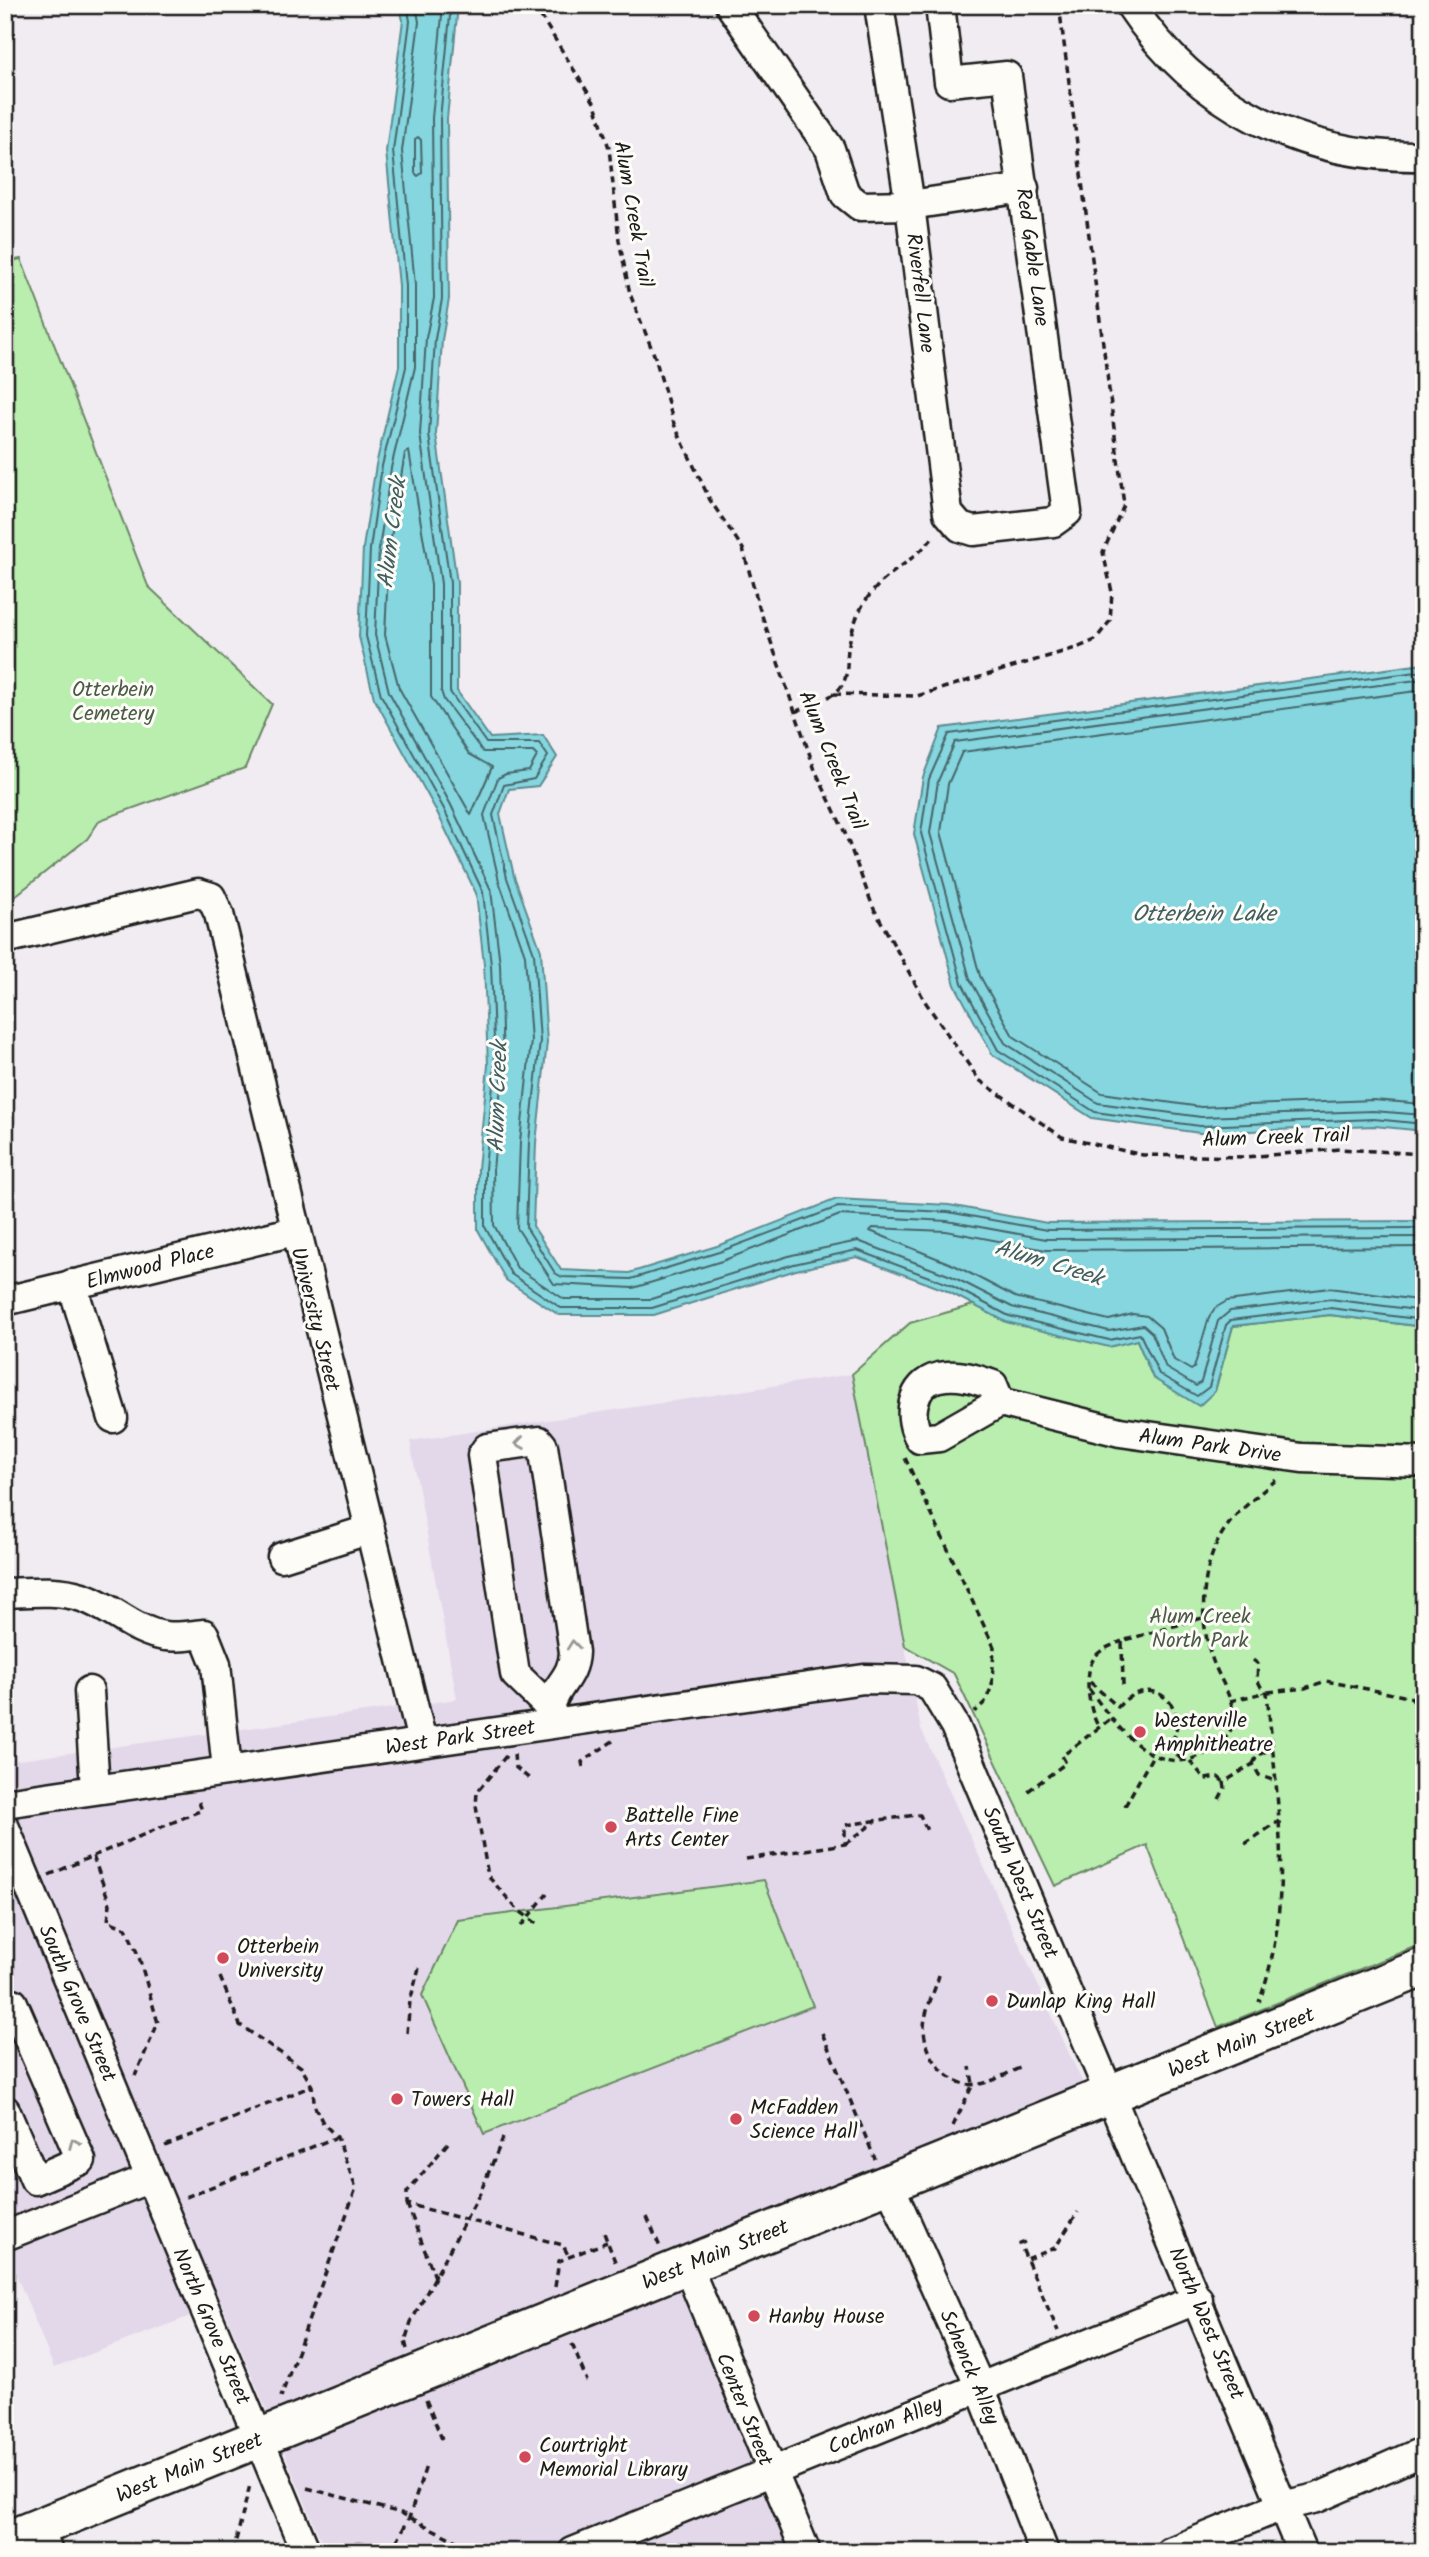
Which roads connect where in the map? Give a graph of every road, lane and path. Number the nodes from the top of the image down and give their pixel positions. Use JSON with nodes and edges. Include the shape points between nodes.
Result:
{"nodes":[{"id":1,"x":534,"y":5,"type":"edge"},
{"id":2,"x":730,"y":5,"type":"edge"},
{"id":3,"x":879,"y":5,"type":"edge"},
{"id":4,"x":940,"y":5,"type":"edge"},
{"id":5,"x":1130,"y":5,"type":"edge"},
{"id":6,"x":1424,"y":156,"type":"edge"},
{"id":7,"x":1024,"y":188,"type":"junction"},
{"id":8,"x":910,"y":205,"type":"junction"},
{"id":9,"x":948,"y":513,"type":"junction"},
{"id":10,"x":795,"y":712,"type":"junction"},
{"id":11,"x":5,"y":939,"type":"edge"},
{"id":12,"x":1424,"y":1154,"type":"edge"},
{"id":13,"x":295,"y":1231,"type":"junction"},
{"id":14,"x":72,"y":1284,"type":"junction"},
{"id":15,"x":5,"y":1301,"type":"edge"},
{"id":16,"x":1000,"y":1402,"type":"junction"},
{"id":17,"x":113,"y":1418,"type":"dead end"},
{"id":18,"x":920,"y":1439,"type":"junction"},
{"id":19,"x":1302,"y":1458,"type":"junction"},
{"id":20,"x":1424,"y":1462,"type":"edge"},
{"id":21,"x":368,"y":1530,"type":"junction"},
{"id":22,"x":282,"y":1557,"type":"dead end"},
{"id":23,"x":5,"y":1593,"type":"edge"},
{"id":24,"x":1202,"y":1618,"type":"junction"},
{"id":25,"x":1122,"y":1641,"type":"junction"},
{"id":26,"x":1253,"y":1660,"type":"dead end"},
{"id":27,"x":916,"y":1680,"type":"joint"},
{"id":28,"x":1090,"y":1682,"type":"junction"},
{"id":29,"x":1124,"y":1685,"type":"dead end"},
{"id":30,"x":1089,"y":1689,"type":"junction"},
{"id":31,"x":89,"y":1691,"type":"dead end"},
{"id":32,"x":1266,"y":1692,"type":"junction"},
{"id":33,"x":1412,"y":1698,"type":"junction"},
{"id":34,"x":1424,"y":1700,"type":"edge"},
{"id":35,"x":1230,"y":1701,"type":"junction"},
{"id":36,"x":549,"y":1715,"type":"junction"},
{"id":37,"x":1110,"y":1718,"type":"junction"},
{"id":38,"x":1424,"y":1720,"type":"edge"},
{"id":39,"x":1097,"y":1724,"type":"dead end"},
{"id":40,"x":955,"y":1726,"type":"junction"},
{"id":41,"x":614,"y":1740,"type":"dead end"},
{"id":42,"x":422,"y":1741,"type":"junction"},
{"id":43,"x":1272,"y":1748,"type":"junction"},
{"id":44,"x":507,"y":1754,"type":"dead end"},
{"id":45,"x":514,"y":1754,"type":"dead end"},
{"id":46,"x":1153,"y":1755,"type":"junction"},
{"id":47,"x":1189,"y":1761,"type":"junction"},
{"id":48,"x":1182,"y":1763,"type":"junction"},
{"id":49,"x":1254,"y":1764,"type":"junction"},
{"id":50,"x":583,"y":1767,"type":"dead end"},
{"id":51,"x":228,"y":1769,"type":"junction"},
{"id":52,"x":531,"y":1780,"type":"dead end"},
{"id":53,"x":1275,"y":1781,"type":"junction"},
{"id":54,"x":1224,"y":1782,"type":"junction"},
{"id":55,"x":95,"y":1789,"type":"junction"},
{"id":56,"x":1028,"y":1791,"type":"dead end"},
{"id":57,"x":197,"y":1797,"type":"dead end"},
{"id":58,"x":1219,"y":1799,"type":"dead end"},
{"id":59,"x":5,"y":1803,"type":"edge"},
{"id":60,"x":1125,"y":1806,"type":"dead end"},
{"id":61,"x":877,"y":1821,"type":"junction"},
{"id":62,"x":1279,"y":1821,"type":"junction"},
{"id":63,"x":5,"y":1828,"type":"edge"},
{"id":64,"x":928,"y":1833,"type":"dead end"},
{"id":65,"x":845,"y":1844,"type":"junction"},
{"id":66,"x":1245,"y":1844,"type":"dead end"},
{"id":67,"x":93,"y":1856,"type":"junction"},
{"id":68,"x":1424,"y":1857,"type":"edge"},
{"id":69,"x":746,"y":1859,"type":"dead end"},
{"id":70,"x":43,"y":1877,"type":"dead end"},
{"id":71,"x":1424,"y":1878,"type":"edge"},
{"id":72,"x":547,"y":1894,"type":"dead end"},
{"id":73,"x":528,"y":1918,"type":"junction"},
{"id":74,"x":537,"y":1924,"type":"dead end"},
{"id":75,"x":521,"y":1926,"type":"dead end"},
{"id":76,"x":1424,"y":1967,"type":"edge"},
{"id":77,"x":419,"y":1968,"type":"dead end"},
{"id":78,"x":939,"y":1975,"type":"dead end"},
{"id":79,"x":220,"y":1977,"type":"dead end"},
{"id":80,"x":5,"y":2007,"type":"edge"},
{"id":81,"x":1256,"y":2008,"type":"dead end"},
{"id":82,"x":407,"y":2033,"type":"dead end"},
{"id":83,"x":822,"y":2033,"type":"dead end"},
{"id":84,"x":970,"y":2067,"type":"dead end"},
{"id":85,"x":1020,"y":2068,"type":"dead end"},
{"id":86,"x":973,"y":2084,"type":"junction"},
{"id":87,"x":312,"y":2086,"type":"junction"},
{"id":88,"x":130,"y":2087,"type":"dead end"},
{"id":89,"x":1112,"y":2095,"type":"junction"},
{"id":90,"x":5,"y":2110,"type":"edge"},
{"id":91,"x":861,"y":2128,"type":"junction"},
{"id":92,"x":950,"y":2133,"type":"dead end"},
{"id":93,"x":337,"y":2137,"type":"junction"},
{"id":94,"x":503,"y":2138,"type":"dead end"},
{"id":95,"x":840,"y":2138,"type":"dead end"},
{"id":96,"x":448,"y":2143,"type":"dead end"},
{"id":97,"x":156,"y":2149,"type":"dead end"},
{"id":98,"x":58,"y":2170,"type":"junction"},
{"id":99,"x":884,"y":2177,"type":"junction"},
{"id":100,"x":150,"y":2178,"type":"junction"},
{"id":101,"x":178,"y":2200,"type":"dead end"},
{"id":102,"x":407,"y":2204,"type":"junction"},
{"id":103,"x":74,"y":2208,"type":"junction"},
{"id":104,"x":1078,"y":2212,"type":"dead end"},
{"id":105,"x":647,"y":2217,"type":"dead end"},
{"id":106,"x":466,"y":2218,"type":"junction"},
{"id":107,"x":604,"y":2233,"type":"dead end"},
{"id":108,"x":5,"y":2236,"type":"edge"},
{"id":109,"x":607,"y":2242,"type":"junction"},
{"id":110,"x":1025,"y":2242,"type":"dead end"},
{"id":111,"x":569,"y":2256,"type":"junction"},
{"id":112,"x":1027,"y":2259,"type":"junction"},
{"id":113,"x":676,"y":2262,"type":"junction"},
{"id":114,"x":621,"y":2276,"type":"dead end"},
{"id":115,"x":435,"y":2277,"type":"junction"},
{"id":116,"x":556,"y":2294,"type":"dead end"},
{"id":117,"x":1198,"y":2300,"type":"junction"},
{"id":118,"x":569,"y":2338,"type":"dead end"},
{"id":119,"x":407,"y":2351,"type":"dead end"},
{"id":120,"x":1067,"y":2352,"type":"junction"},
{"id":121,"x":587,"y":2381,"type":"dead end"},
{"id":122,"x":981,"y":2387,"type":"junction"},
{"id":123,"x":424,"y":2397,"type":"dead end"},
{"id":124,"x":442,"y":2439,"type":"dead end"},
{"id":125,"x":263,"y":2440,"type":"junction"},
{"id":126,"x":1424,"y":2451,"type":"edge"},
{"id":127,"x":426,"y":2466,"type":"dead end"},
{"id":128,"x":771,"y":2472,"type":"junction"},
{"id":129,"x":297,"y":2486,"type":"dead end"},
{"id":130,"x":1282,"y":2506,"type":"junction"},
{"id":131,"x":409,"y":2518,"type":"junction"},
{"id":132,"x":30,"y":2540,"type":"edge"},
{"id":133,"x":456,"y":2541,"type":"dead end"},
{"id":134,"x":584,"y":2550,"type":"edge"},
{"id":135,"x":233,"y":2552,"type":"edge"},
{"id":136,"x":306,"y":2552,"type":"edge"},
{"id":137,"x":391,"y":2552,"type":"edge"},
{"id":138,"x":806,"y":2552,"type":"edge"},
{"id":139,"x":1044,"y":2552,"type":"edge"},
{"id":140,"x":1170,"y":2552,"type":"edge"},
{"id":141,"x":1302,"y":2552,"type":"edge"}],
"edges":[{"from":1,"to":10,"type":"path","name":"Alum Creek Trail","via":[[596,104],[609,148],[630,294],[674,424],[710,500],[743,548]]},
{"from":2,"to":8,"type":"street","via":[[830,149],[845,194],[860,206]]},
{"from":3,"to":8,"type":"street","name":"Riverfell Lane"},
{"from":4,"to":7,"type":"street","name":"Red Gable Lane","via":[[949,82],[1007,76]]},
{"from":5,"to":6,"type":"street","via":[[1194,81],[1254,119],[1318,145],[1380,157]]},
{"from":7,"to":8,"type":"street"},
{"from":7,"to":9,"type":"street","name":"Red Gable Lane","via":[[1067,512],[1054,522],[973,531],[960,527]]},
{"from":8,"to":9,"type":"street","name":"Riverfell Lane"},
{"from":9,"to":10,"type":"path","via":[[923,551],[897,567],[861,609],[848,649],[846,680],[834,694]]},
{"from":10,"to":12,"type":"path","name":"Alum Creek Trail","via":[[873,907],[926,1003],[979,1080],[1062,1137],[1143,1155],[1245,1157],[1340,1149]]},
{"from":11,"to":13,"type":"street","name":"University Street","via":[[198,893],[211,897],[219,914]]},
{"from":13,"to":14,"type":"street","name":"Elmwood Place"},
{"from":13,"to":21,"type":"street","name":"University Street"},
{"from":14,"to":15,"type":"street","name":"Elmwood Place"},
{"from":14,"to":17,"type":"street"},
{"from":16,"to":18,"type":"street","via":[[939,1437]]},
{"from":16,"to":18,"type":"street","via":[[993,1385],[972,1377],[938,1377],[923,1387],[911,1406],[913,1428]]},
{"from":16,"to":19,"type":"street","name":"Alum Park Drive","via":[[1119,1432]]},
{"from":18,"to":40,"type":"path","via":[[903,1455],[994,1647],[995,1667],[985,1702]]},
{"from":19,"to":20,"type":"street","name":"Alum Park Drive"},
{"from":19,"to":24,"type":"path","via":[[1250,1502],[1220,1537],[1206,1582]]},
{"from":21,"to":22,"type":"street"},
{"from":21,"to":42,"type":"street","name":"University Street"},
{"from":23,"to":51,"type":"street","via":[[78,1595],[165,1636],[204,1634],[216,1664]]},
{"from":24,"to":25,"type":"path"},
{"from":24,"to":35,"type":"path","via":[[1206,1641]]},
{"from":25,"to":28,"type":"path","via":[[1093,1659]]},
{"from":25,"to":29,"type":"path"},
{"from":26,"to":32,"type":"path"},
{"from":27,"to":36,"type":"street","name":"West Park Street","via":[[864,1679]]},
{"from":27,"to":40,"type":"street","name":"South West Street","via":[[932,1688]]},
{"from":28,"to":30,"type":"path"},
{"from":28,"to":48,"type":"path","via":[[1118,1707],[1126,1696],[1142,1690],[1166,1699],[1178,1717],[1169,1747]]},
{"from":30,"to":37,"type":"path"},
{"from":30,"to":39,"type":"path","via":[[1087,1700]]},
{"from":31,"to":55,"type":"street"},
{"from":32,"to":33,"type":"path","via":[[1326,1681]]},
{"from":32,"to":35,"type":"path"},
{"from":32,"to":43,"type":"path"},
{"from":33,"to":34,"type":"path"},
{"from":33,"to":38,"type":"path"},
{"from":35,"to":47,"type":"path","via":[[1233,1723],[1226,1737],[1215,1749]]},
{"from":36,"to":36,"type":"street","one_way":true,"via":[[572,1668],[574,1651],[544,1446],[539,1441],[487,1448],[482,1455],[515,1674]]},
{"from":36,"to":42,"type":"street","name":"West Park Street"},
{"from":37,"to":46,"type":"path"},
{"from":37,"to":56,"type":"path","via":[[1062,1756],[1066,1763]]},
{"from":40,"to":89,"type":"street","name":"South West Street"},
{"from":41,"to":50,"type":"path","via":[[587,1757]]},
{"from":42,"to":51,"type":"street","name":"West Park Street"},
{"from":43,"to":49,"type":"path"},
{"from":43,"to":53,"type":"path"},
{"from":44,"to":73,"type":"path","via":[[477,1792],[476,1806],[488,1876]]},
{"from":45,"to":52,"type":"path","via":[[515,1767]]},
{"from":46,"to":48,"type":"path"},
{"from":46,"to":60,"type":"path"},
{"from":47,"to":48,"type":"path"},
{"from":47,"to":54,"type":"path","via":[[1205,1779],[1218,1777]]},
{"from":49,"to":53,"type":"path","via":[[1259,1774]]},
{"from":49,"to":54,"type":"path"},
{"from":51,"to":55,"type":"street","name":"West Park Street"},
{"from":53,"to":62,"type":"path"},
{"from":54,"to":58,"type":"path"},
{"from":55,"to":59,"type":"street","name":"West Park Street"},
{"from":57,"to":67,"type":"path","via":[[202,1810]]},
{"from":61,"to":64,"type":"path","via":[[920,1815]]},
{"from":61,"to":65,"type":"path"},
{"from":61,"to":65,"type":"path","via":[[845,1825]]},
{"from":62,"to":66,"type":"path"},
{"from":62,"to":81,"type":"path","via":[[1282,1854],[1275,1946]]},
{"from":63,"to":100,"type":"street","name":"South Grove Street"},
{"from":65,"to":69,"type":"path"},
{"from":67,"to":70,"type":"path"},
{"from":67,"to":88,"type":"path","via":[[110,1904],[106,1916],[126,1928],[158,2023]]},
{"from":68,"to":71,"type":"path"},
{"from":72,"to":73,"type":"path"},
{"from":73,"to":74,"type":"path"},
{"from":73,"to":75,"type":"path"},
{"from":76,"to":89,"type":"main road","name":"West Main Street"},
{"from":77,"to":82,"type":"path"},
{"from":78,"to":86,"type":"path","via":[[924,2028],[927,2040],[935,2064],[947,2075]]},
{"from":79,"to":87,"type":"path","via":[[240,2025],[301,2067]]},
{"from":98,"to":80,"type":"street","one_way":true,"via":[[81,2160],[13,2003]]},
{"from":83,"to":91,"type":"path"},
{"from":84,"to":86,"type":"path"},
{"from":85,"to":86,"type":"path"},
{"from":86,"to":92,"type":"path"},
{"from":87,"to":93,"type":"path","via":[[315,2107]]},
{"from":87,"to":97,"type":"path"},
{"from":89,"to":99,"type":"main road","name":"West Main Street"},
{"from":89,"to":117,"type":"street","name":"North West Street"},
{"from":90,"to":98,"type":"street","via":[[35,2180]]},
{"from":91,"to":95,"type":"path"},
{"from":91,"to":99,"type":"path"},
{"from":93,"to":101,"type":"path"},
{"from":93,"to":125,"type":"path","via":[[356,2188]]},
{"from":94,"to":106,"type":"path"},
{"from":96,"to":102,"type":"path","via":[[407,2193]]},
{"from":98,"to":103,"type":"street"},
{"from":99,"to":113,"type":"main road","name":"West Main Street"},
{"from":99,"to":122,"type":"street","name":"Schenck Alley"},
{"from":100,"to":103,"type":"street"},
{"from":100,"to":125,"type":"street","name":"North Grove Street"},
{"from":102,"to":106,"type":"path"},
{"from":102,"to":115,"type":"path"},
{"from":103,"to":108,"type":"street"},
{"from":104,"to":112,"type":"path","via":[[1055,2248]]},
{"from":105,"to":113,"type":"path"},
{"from":106,"to":111,"type":"path","via":[[563,2245]]},
{"from":106,"to":115,"type":"path"},
{"from":107,"to":109,"type":"path"},
{"from":109,"to":111,"type":"path"},
{"from":109,"to":114,"type":"path"},
{"from":110,"to":112,"type":"path","via":[[1020,2244]]},
{"from":111,"to":116,"type":"path","via":[[559,2261]]},
{"from":112,"to":120,"type":"path"},
{"from":113,"to":125,"type":"main road","name":"West Main Street"},
{"from":113,"to":128,"type":"street","name":"Center Street"},
{"from":115,"to":119,"type":"path","via":[[411,2322]]},
{"from":117,"to":120,"type":"street","name":"Cochran Alley"},
{"from":117,"to":130,"type":"street","name":"North West Street"},
{"from":118,"to":121,"type":"path"},
{"from":120,"to":122,"type":"street","name":"Cochran Alley"},
{"from":122,"to":128,"type":"street","name":"Cochran Alley"},
{"from":122,"to":139,"type":"street","name":"Schenck Alley"},
{"from":123,"to":124,"type":"path"},
{"from":125,"to":132,"type":"main road","name":"West Main Street"},
{"from":125,"to":135,"type":"path"},
{"from":125,"to":136,"type":"street","name":"North Grove Street"},
{"from":126,"to":130,"type":"street","via":[[1317,2498]]},
{"from":127,"to":131,"type":"path"},
{"from":128,"to":134,"type":"street","name":"Cochran Alley"},
{"from":128,"to":138,"type":"street","name":"Center Street"},
{"from":129,"to":131,"type":"path"},
{"from":130,"to":140,"type":"street"},
{"from":130,"to":141,"type":"street","name":"North West Street"},
{"from":131,"to":133,"type":"path"},
{"from":131,"to":137,"type":"path"}]}
